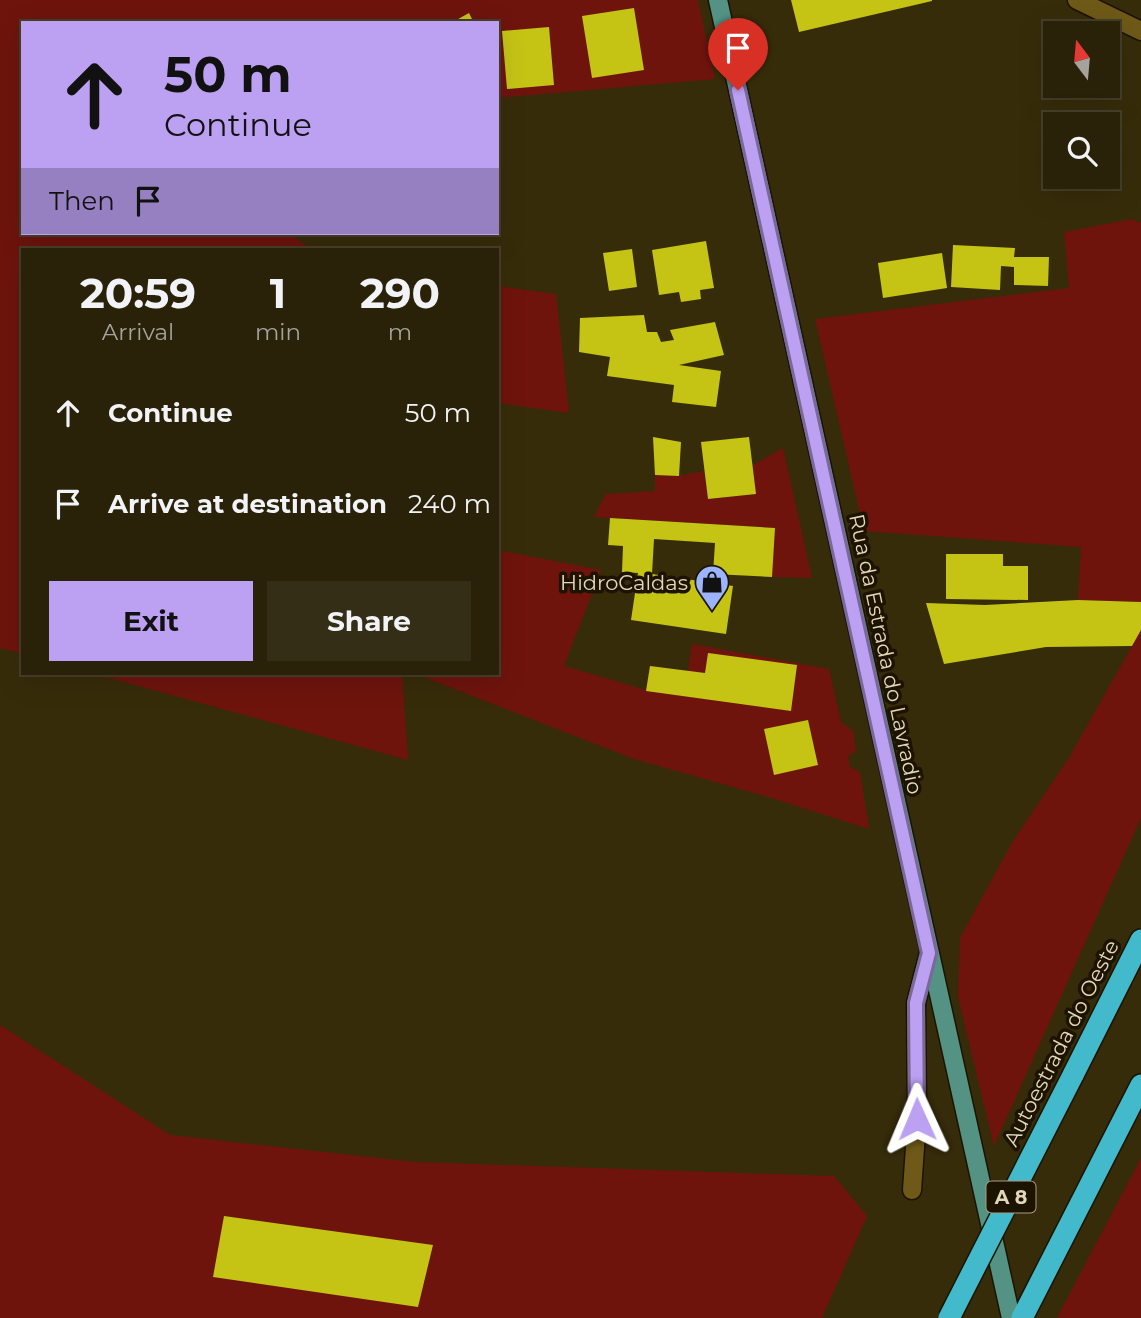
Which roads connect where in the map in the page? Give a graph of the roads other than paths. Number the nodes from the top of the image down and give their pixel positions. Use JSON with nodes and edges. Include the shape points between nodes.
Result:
{"nodes":[{"id":1,"x":718,"y":0,"type":"edge"},
{"id":2,"x":1077,"y":0,"type":"edge"},
{"id":3,"x":1141,"y":31,"type":"edge"},
{"id":4,"x":1141,"y":940,"type":"edge"},
{"id":5,"x":929,"y":953,"type":"junction"},
{"id":6,"x":1141,"y":1085,"type":"edge"},
{"id":7,"x":912,"y":1190,"type":"dead end"},
{"id":8,"x":949,"y":1318,"type":"edge"},
{"id":9,"x":1011,"y":1318,"type":"edge"},
{"id":10,"x":1022,"y":1318,"type":"edge"}],
"edges":[{"from":1,"to":5,"type":"main road","name":"Rua da Estrada do Lavradio"},
{"from":2,"to":3,"type":"street"},
{"from":4,"to":8,"type":"highway","name":"Autoestrada do Oeste","number":"A 8","bridge":true},
{"from":5,"to":7,"type":"street","via":[[916,1003]]},
{"from":5,"to":9,"type":"main road","name":"Rua da Estrada do Lavradio"},
{"from":6,"to":10,"type":"highway"}]}
